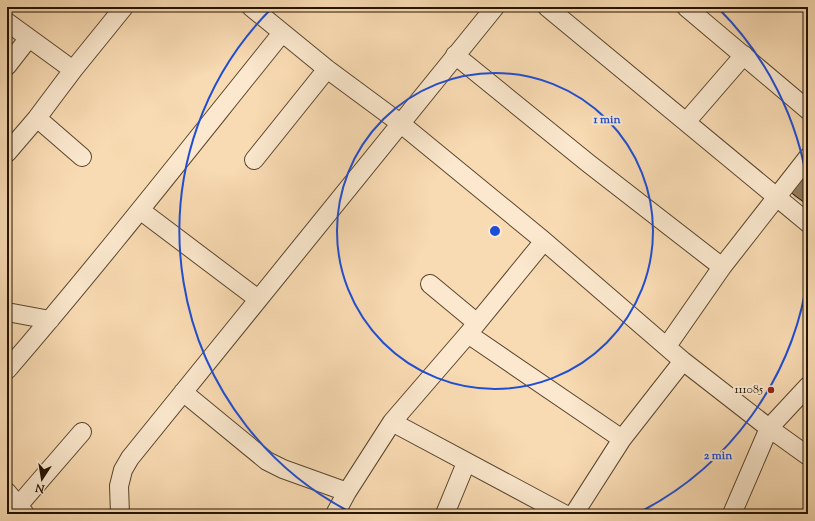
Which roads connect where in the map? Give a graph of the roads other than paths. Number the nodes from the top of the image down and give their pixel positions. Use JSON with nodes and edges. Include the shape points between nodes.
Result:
{"nodes":[{"id":1,"x":124,"y":7,"type":"edge"},
{"id":2,"x":251,"y":7,"type":"edge"},
{"id":3,"x":495,"y":7,"type":"edge"},
{"id":4,"x":547,"y":7,"type":"edge"},
{"id":5,"x":686,"y":7,"type":"edge"},
{"id":6,"x":7,"y":22,"type":"edge"},
{"id":7,"x":282,"y":33,"type":"junction"},
{"id":8,"x":28,"y":39,"type":"junction"},
{"id":9,"x":455,"y":55,"type":"junction"},
{"id":10,"x":744,"y":55,"type":"junction"},
{"id":11,"x":7,"y":66,"type":"edge"},
{"id":12,"x":327,"y":69,"type":"junction"},
{"id":13,"x":73,"y":70,"type":"junction"},
{"id":14,"x":808,"y":110,"type":"edge"},
{"id":15,"x":37,"y":118,"type":"junction"},
{"id":16,"x":686,"y":122,"type":"junction"},
{"id":17,"x":400,"y":123,"type":"junction"},
{"id":18,"x":7,"y":153,"type":"edge"},
{"id":19,"x":82,"y":157,"type":"dead end"},
{"id":20,"x":808,"y":157,"type":"edge"},
{"id":21,"x":254,"y":160,"type":"dead end"},
{"id":22,"x":776,"y":197,"type":"junction"},
{"id":23,"x":140,"y":210,"type":"junction"},
{"id":24,"x":808,"y":223,"type":"edge"},
{"id":25,"x":544,"y":241,"type":"junction"},
{"id":26,"x":722,"y":267,"type":"junction"},
{"id":27,"x":430,"y":284,"type":"dead end"},
{"id":28,"x":258,"y":299,"type":"junction"},
{"id":29,"x":7,"y":312,"type":"edge"},
{"id":30,"x":50,"y":320,"type":"junction"},
{"id":31,"x":473,"y":328,"type":"junction"},
{"id":32,"x":667,"y":346,"type":"junction"},
{"id":33,"x":683,"y":361,"type":"junction"},
{"id":34,"x":7,"y":370,"type":"edge"},
{"id":35,"x":808,"y":386,"type":"edge"},
{"id":36,"x":183,"y":392,"type":"junction"},
{"id":37,"x":392,"y":422,"type":"junction"},
{"id":38,"x":769,"y":428,"type":"junction"},
{"id":39,"x":82,"y":432,"type":"dead end"},
{"id":40,"x":622,"y":439,"type":"junction"},
{"id":41,"x":808,"y":456,"type":"edge"},
{"id":42,"x":466,"y":463,"type":"junction"},
{"id":43,"x":7,"y":492,"type":"edge"},
{"id":44,"x":347,"y":492,"type":"junction"},
{"id":45,"x":22,"y":510,"type":"edge"},
{"id":46,"x":122,"y":514,"type":"edge"},
{"id":47,"x":335,"y":514,"type":"edge"},
{"id":48,"x":445,"y":514,"type":"edge"},
{"id":49,"x":564,"y":514,"type":"edge"},
{"id":50,"x":574,"y":514,"type":"edge"},
{"id":51,"x":732,"y":514,"type":"edge"}],
"edges":[{"from":1,"to":13,"type":"street"},
{"from":2,"to":7,"type":"street"},
{"from":3,"to":9,"type":"street"},
{"from":4,"to":16,"type":"street"},
{"from":5,"to":10,"type":"street"},
{"from":6,"to":8,"type":"street"},
{"from":7,"to":12,"type":"street"},
{"from":7,"to":23,"type":"street"},
{"from":8,"to":11,"type":"street"},
{"from":8,"to":13,"type":"street"},
{"from":9,"to":17,"type":"street"},
{"from":9,"to":26,"type":"street"},
{"from":10,"to":14,"type":"street"},
{"from":10,"to":16,"type":"street"},
{"from":12,"to":17,"type":"street"},
{"from":12,"to":21,"type":"street"},
{"from":13,"to":15,"type":"street"},
{"from":15,"to":18,"type":"street"},
{"from":15,"to":19,"type":"street"},
{"from":16,"to":22,"type":"street"},
{"from":17,"to":25,"type":"street"},
{"from":17,"to":28,"type":"street"},
{"from":20,"to":22,"type":"street"},
{"from":22,"to":24,"type":"street"},
{"from":22,"to":26,"type":"street"},
{"from":23,"to":28,"type":"street"},
{"from":23,"to":30,"type":"street"},
{"from":25,"to":31,"type":"street"},
{"from":25,"to":32,"type":"street"},
{"from":26,"to":32,"type":"street"},
{"from":27,"to":31,"type":"street"},
{"from":28,"to":36,"type":"street"},
{"from":29,"to":30,"type":"street"},
{"from":30,"to":34,"type":"street"},
{"from":31,"to":37,"type":"street"},
{"from":31,"to":40,"type":"street"},
{"from":32,"to":33,"type":"street"},
{"from":33,"to":38,"type":"street"},
{"from":33,"to":40,"type":"street"},
{"from":35,"to":38,"type":"street"},
{"from":36,"to":44,"type":"street","via":[[267,461]]},
{"from":36,"to":46,"type":"street","via":[[123,470],[119,486]]},
{"from":37,"to":42,"type":"street"},
{"from":37,"to":44,"type":"street"},
{"from":38,"to":41,"type":"street"},
{"from":38,"to":51,"type":"street"},
{"from":39,"to":45,"type":"street"},
{"from":40,"to":50,"type":"street"},
{"from":42,"to":48,"type":"street"},
{"from":42,"to":49,"type":"street"},
{"from":43,"to":45,"type":"street"},
{"from":44,"to":47,"type":"street"}]}
